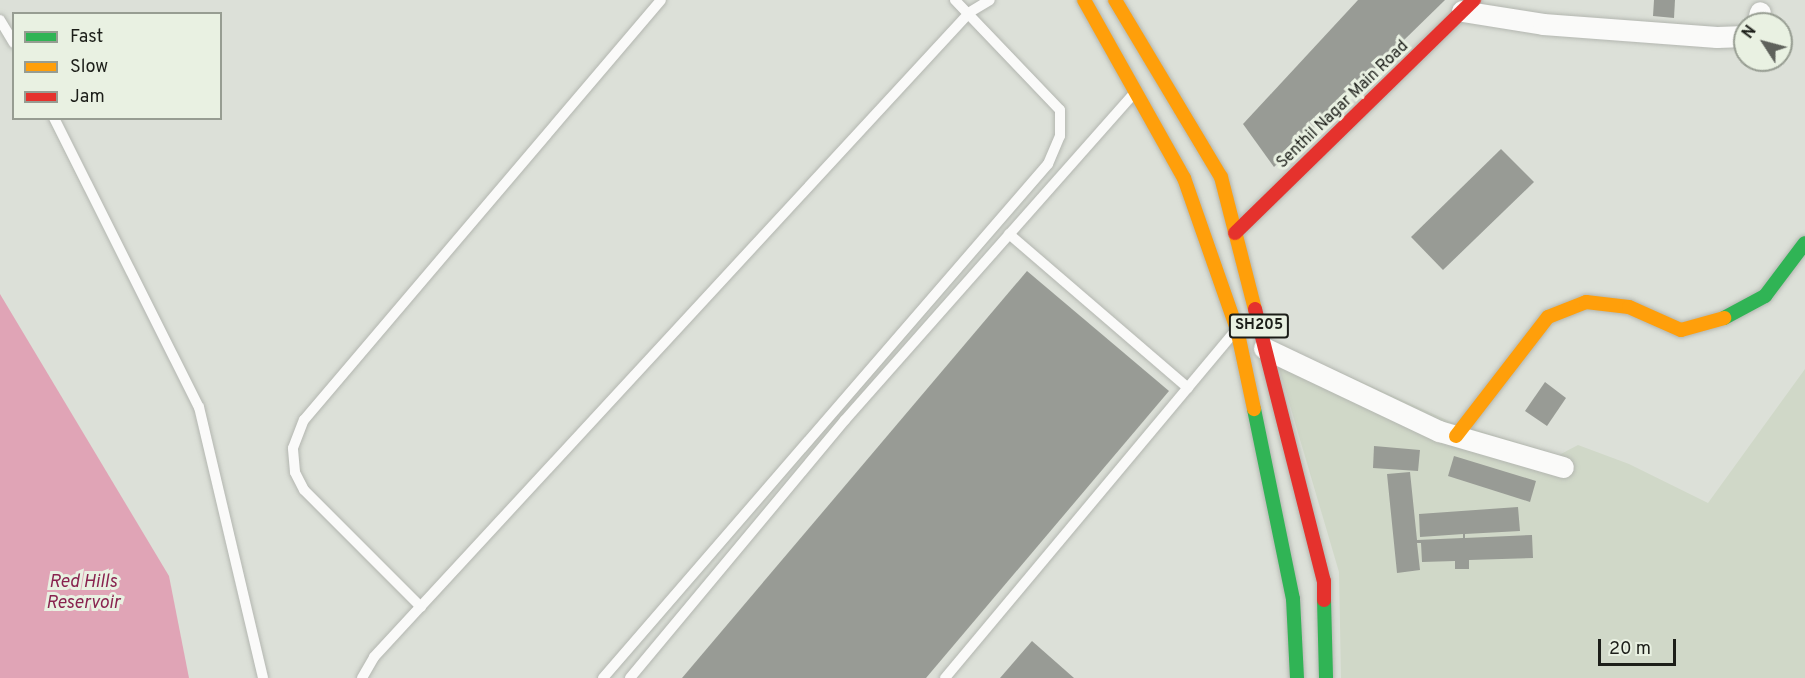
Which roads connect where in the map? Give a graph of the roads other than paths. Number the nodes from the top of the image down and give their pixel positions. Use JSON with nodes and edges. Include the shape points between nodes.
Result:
{"nodes":[{"id":1,"x":660,"y":0,"type":"edge"},
{"id":2,"x":955,"y":0,"type":"edge"},
{"id":3,"x":990,"y":0,"type":"edge"},
{"id":4,"x":1084,"y":0,"type":"edge"},
{"id":5,"x":1115,"y":0,"type":"edge"},
{"id":6,"x":1468,"y":6,"type":"edge"},
{"id":7,"x":969,"y":12,"type":"junction"},
{"id":8,"x":0,"y":20,"type":"edge"},
{"id":9,"x":1733,"y":37,"type":"edge"},
{"id":10,"x":12,"y":40,"type":"edge"},
{"id":11,"x":1137,"y":89,"type":"junction"},
{"id":12,"x":55,"y":120,"type":"edge"},
{"id":13,"x":1234,"y":233,"type":"junction"},
{"id":14,"x":1009,"y":234,"type":"junction"},
{"id":15,"x":1805,"y":243,"type":"edge"},
{"id":16,"x":1237,"y":329,"type":"junction"},
{"id":17,"x":1264,"y":348,"type":"junction"},
{"id":18,"x":1188,"y":388,"type":"junction"},
{"id":19,"x":1456,"y":436,"type":"junction"},
{"id":20,"x":1563,"y":467,"type":"dead end"},
{"id":21,"x":421,"y":607,"type":"junction"},
{"id":22,"x":263,"y":678,"type":"edge"},
{"id":23,"x":362,"y":678,"type":"edge"},
{"id":24,"x":603,"y":678,"type":"edge"},
{"id":25,"x":630,"y":678,"type":"edge"},
{"id":26,"x":945,"y":678,"type":"edge"},
{"id":27,"x":1297,"y":678,"type":"edge"},
{"id":28,"x":1326,"y":678,"type":"edge"}],
"edges":[{"from":1,"to":21,"type":"lane","via":[[304,420],[293,448],[295,472],[304,490]]},
{"from":2,"to":7,"type":"lane"},
{"from":3,"to":7,"type":"lane"},
{"from":4,"to":11,"type":"main road"},
{"from":5,"to":13,"type":"main road","number":"SH205","via":[[1213,160]]},
{"from":6,"to":9,"type":"street","via":[[1543,24]]},
{"from":6,"to":13,"type":"main road","name":"Senthil Nagar Main Road"},
{"from":7,"to":21,"type":"lane"},
{"from":7,"to":24,"type":"lane","via":[[1059,110],[1060,136],[1048,164]]},
{"from":8,"to":10,"type":"lane"},
{"from":11,"to":14,"type":"lane"},
{"from":11,"to":16,"type":"main road","via":[[1184,178]]},
{"from":12,"to":22,"type":"lane","via":[[199,407]]},
{"from":13,"to":17,"type":"main road","number":"SH205"},
{"from":14,"to":18,"type":"lane"},
{"from":14,"to":25,"type":"lane","via":[[844,420]]},
{"from":15,"to":19,"type":"main road","via":[[1765,296],[1713,324],[1681,330],[1629,307],[1586,302],[1548,317]]},
{"from":16,"to":18,"type":"lane"},
{"from":16,"to":27,"type":"main road","via":[[1293,599]]},
{"from":17,"to":19,"type":"street"},
{"from":17,"to":28,"type":"main road","number":"SH205","via":[[1324,581]]},
{"from":18,"to":26,"type":"lane"},
{"from":19,"to":20,"type":"street"},
{"from":21,"to":23,"type":"lane","via":[[374,657]]}]}
